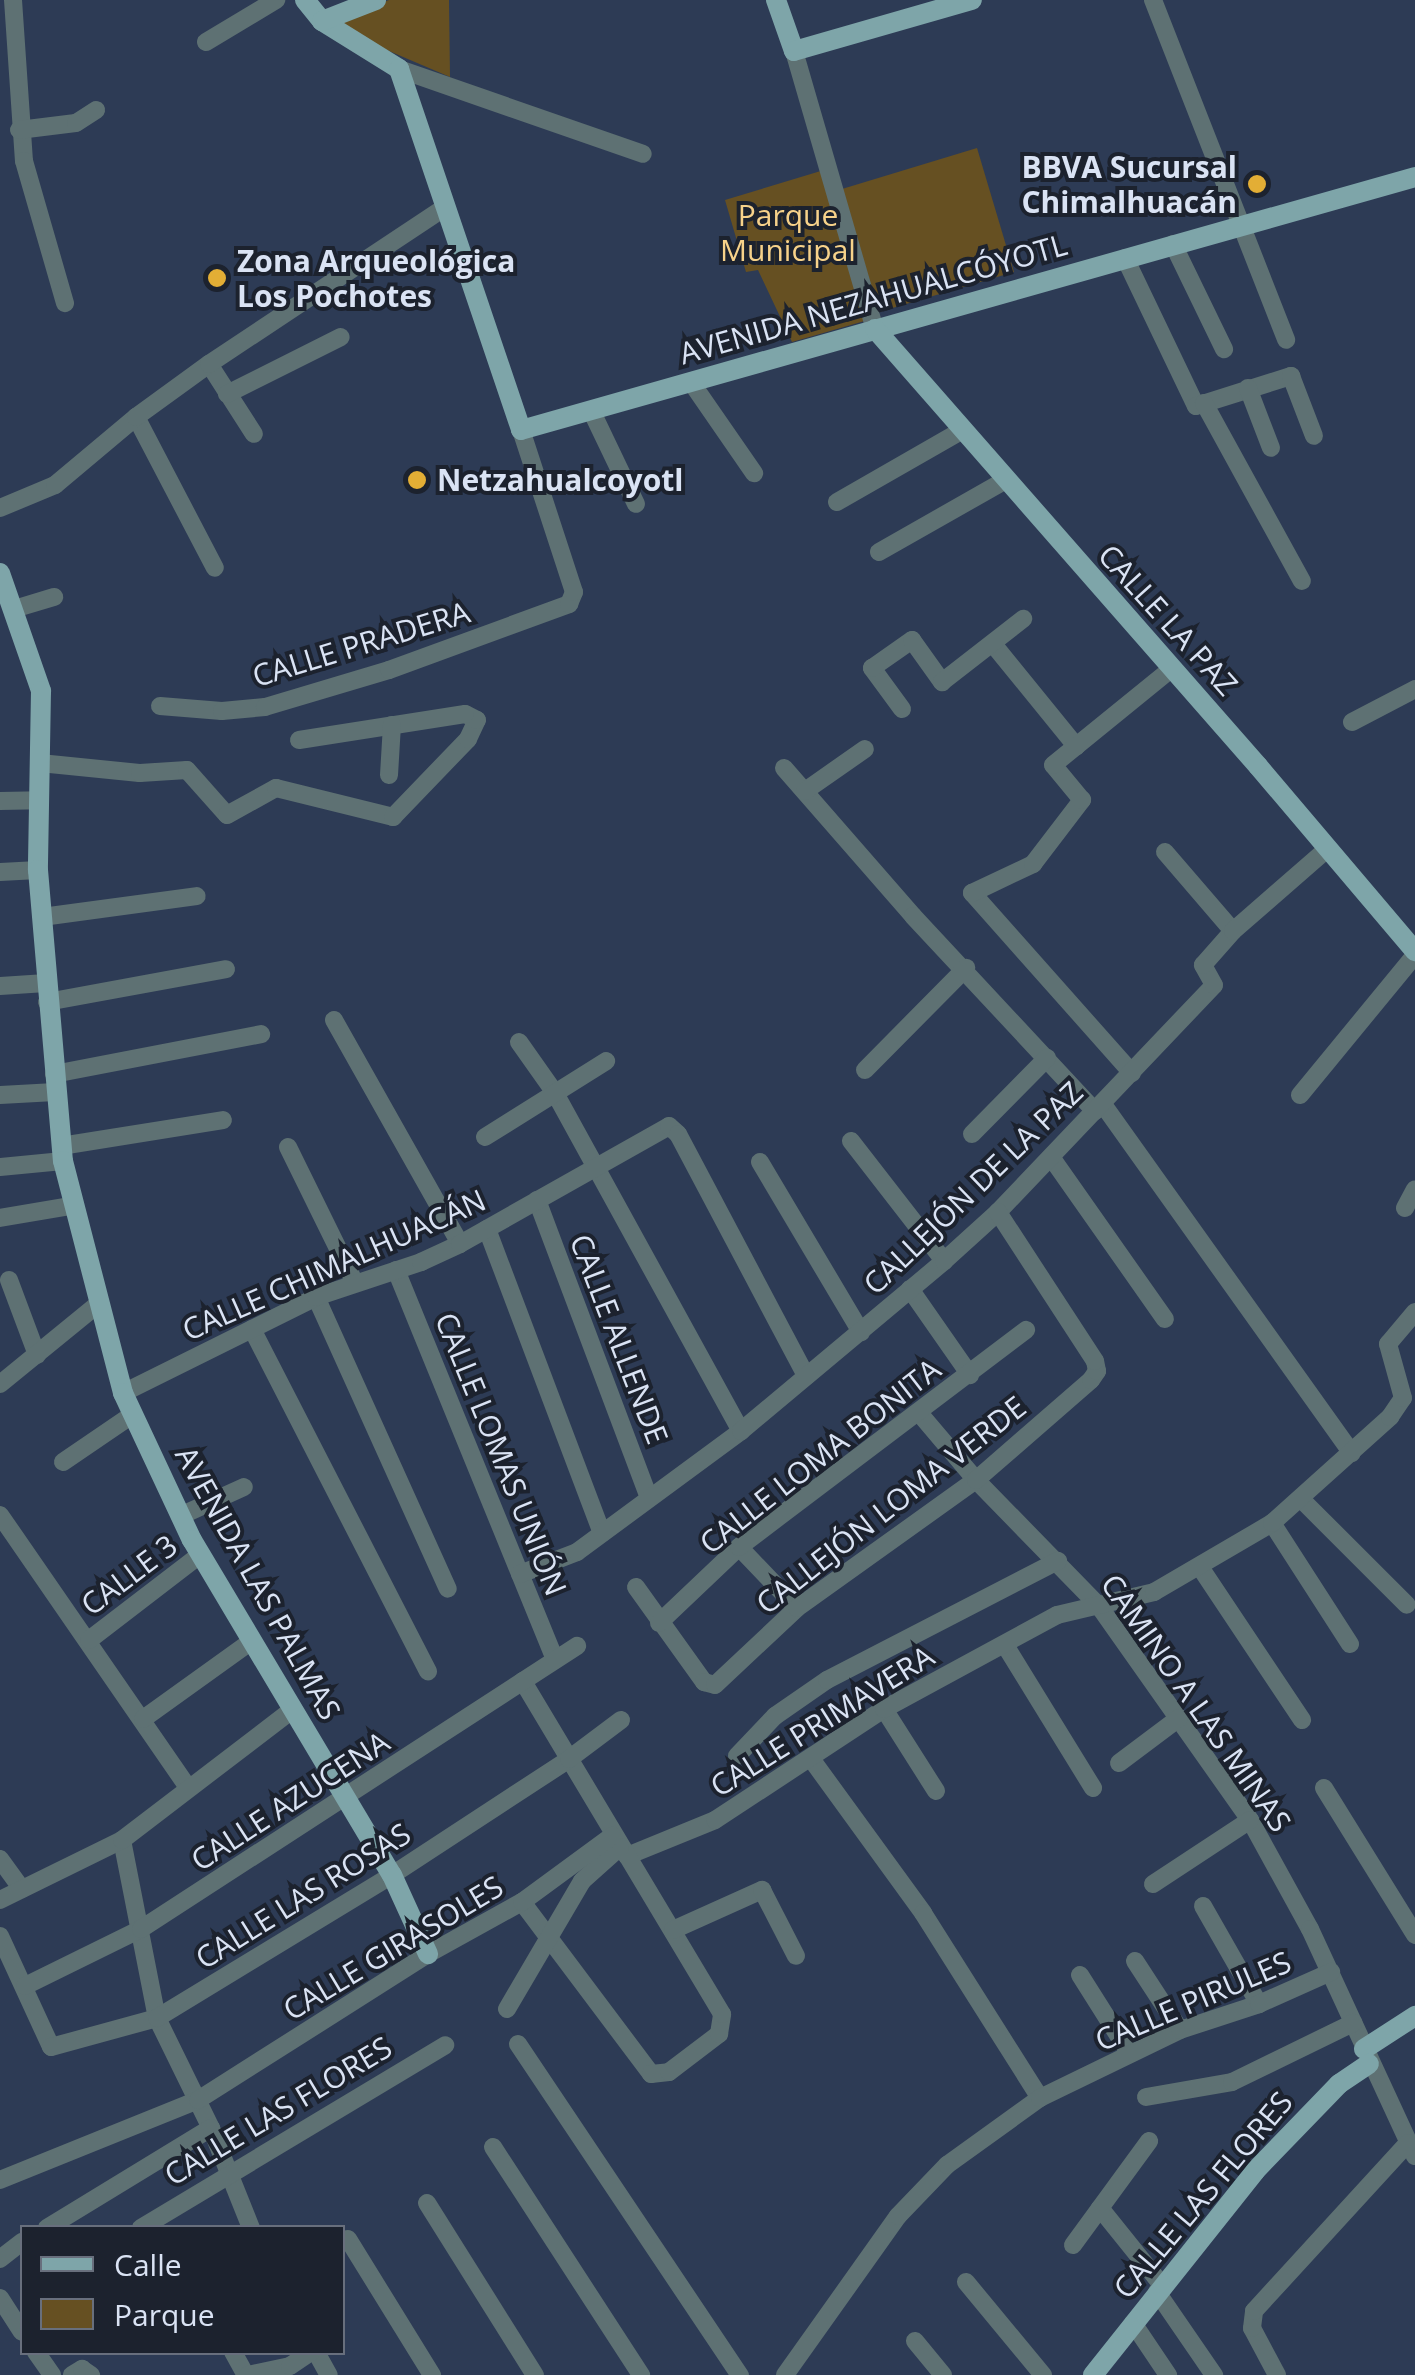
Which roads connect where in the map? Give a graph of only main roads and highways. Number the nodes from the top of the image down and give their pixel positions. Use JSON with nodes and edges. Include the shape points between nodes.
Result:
{"nodes":[{"id":1,"x":305,"y":0,"type":"edge"},
{"id":2,"x":376,"y":0,"type":"edge"},
{"id":3,"x":776,"y":0,"type":"edge"},
{"id":4,"x":972,"y":0,"type":"edge"},
{"id":5,"x":322,"y":21,"type":"junction"},
{"id":6,"x":1415,"y":177,"type":"edge"},
{"id":7,"x":874,"y":330,"type":"junction"},
{"id":8,"x":1,"y":577,"type":"edge"},
{"id":9,"x":1415,"y":953,"type":"edge"},
{"id":10,"x":428,"y":1954,"type":"road end"},
{"id":11,"x":1415,"y":2016,"type":"edge"},
{"id":12,"x":1093,"y":2375,"type":"edge"}],
"edges":[{"from":1,"to":5,"type":"main road"},
{"from":2,"to":5,"type":"main road"},
{"from":3,"to":4,"type":"main road","via":[[794,51]]},
{"from":5,"to":7,"type":"main road","name":"AVENIDA NEZAHUALCÓYOTL","via":[[399,68],[521,430]]},
{"from":6,"to":7,"type":"main road","name":"AVENIDA NEZAHUALCÓYOTL"},
{"from":7,"to":9,"type":"main road","name":"CALLE LA PAZ"},
{"from":8,"to":10,"type":"main road","name":"AVENIDA LAS PALMAS","via":[[41,691],[38,870],[62,1154],[123,1393],[180,1516],[392,1875]]},
{"from":11,"to":12,"type":"main road","name":"CALLE LAS FLORES","via":[[1255,2171]]}]}
